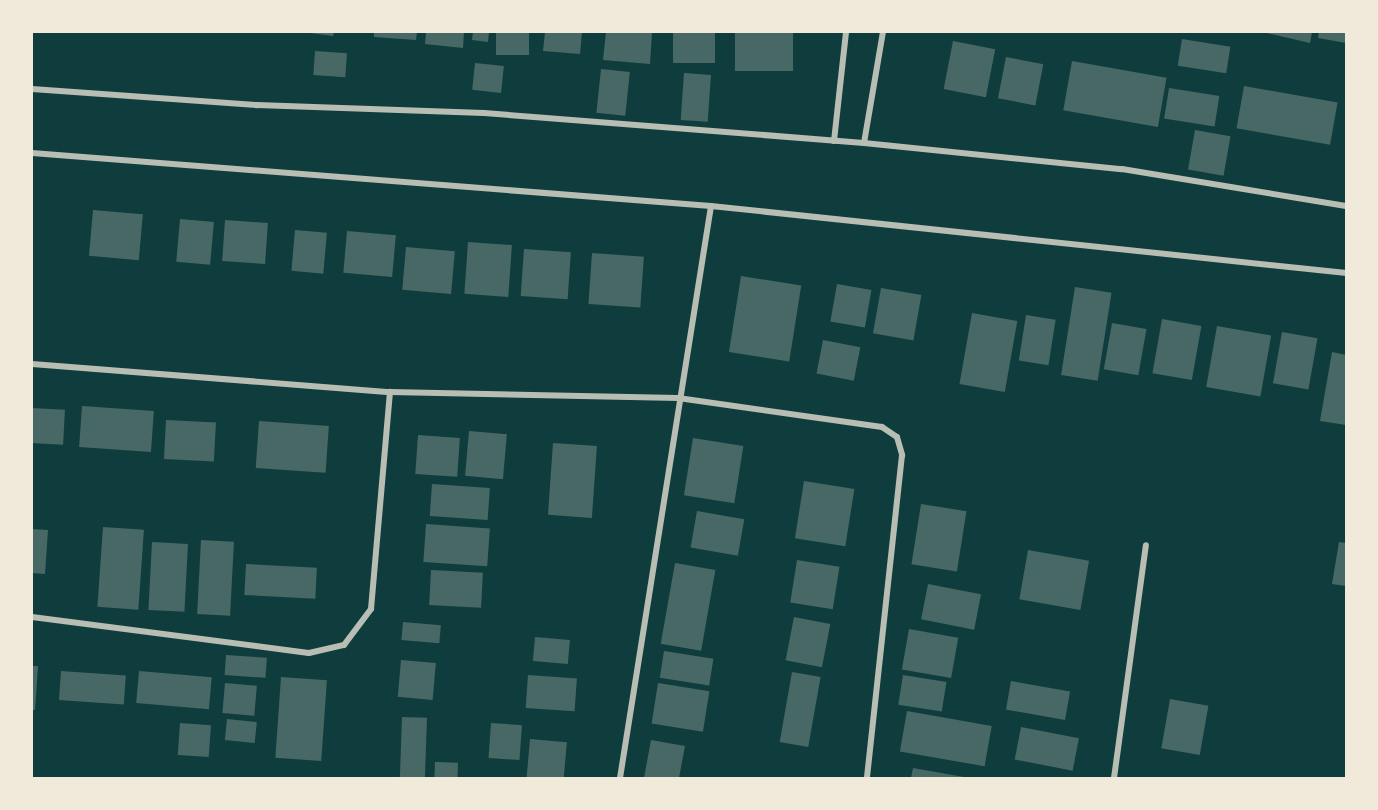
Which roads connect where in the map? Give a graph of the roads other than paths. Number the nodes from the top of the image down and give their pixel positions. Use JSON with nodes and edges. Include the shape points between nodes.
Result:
{"nodes":[{"id":1,"x":846,"y":32,"type":"edge"},
{"id":2,"x":883,"y":32,"type":"edge"},
{"id":3,"x":32,"y":89,"type":"edge"},
{"id":4,"x":834,"y":141,"type":"junction"},
{"id":5,"x":864,"y":143,"type":"junction"},
{"id":6,"x":32,"y":153,"type":"edge"},
{"id":7,"x":711,"y":206,"type":"junction"},
{"id":8,"x":1347,"y":206,"type":"edge"},
{"id":9,"x":1347,"y":273,"type":"edge"},
{"id":10,"x":32,"y":364,"type":"edge"},
{"id":11,"x":390,"y":392,"type":"junction"},
{"id":12,"x":678,"y":398,"type":"junction"},
{"id":13,"x":1146,"y":545,"type":"dead end"},
{"id":14,"x":32,"y":617,"type":"edge"},
{"id":15,"x":620,"y":778,"type":"edge"},
{"id":16,"x":867,"y":778,"type":"edge"},
{"id":17,"x":1114,"y":778,"type":"edge"}],
"edges":[{"from":1,"to":4,"type":"street"},
{"from":2,"to":5,"type":"street"},
{"from":3,"to":4,"type":"street","via":[[257,105],[484,113]]},
{"from":4,"to":5,"type":"street"},
{"from":5,"to":8,"type":"street","via":[[1122,169]]},
{"from":6,"to":7,"type":"street"},
{"from":7,"to":9,"type":"street"},
{"from":7,"to":12,"type":"street"},
{"from":10,"to":11,"type":"street"},
{"from":11,"to":12,"type":"street"},
{"from":11,"to":14,"type":"street","via":[[371,609],[344,645],[309,653]]},
{"from":12,"to":15,"type":"street"},
{"from":12,"to":16,"type":"street","via":[[882,427],[897,437],[902,455],[900,492]]},
{"from":13,"to":17,"type":"street"}]}
